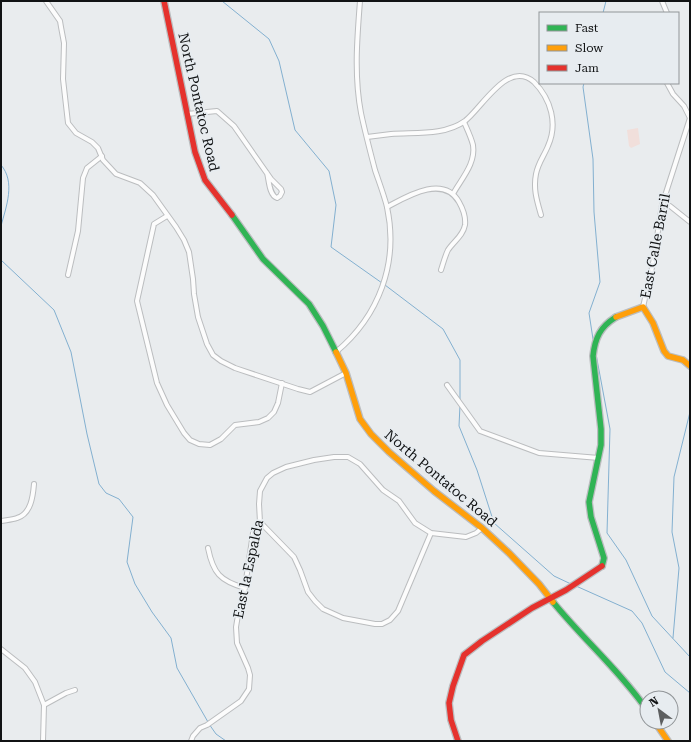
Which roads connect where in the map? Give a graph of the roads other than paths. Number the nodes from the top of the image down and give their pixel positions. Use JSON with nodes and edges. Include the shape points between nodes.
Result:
{"nodes":[{"id":1,"x":46,"y":1,"type":"edge"},
{"id":2,"x":164,"y":1,"type":"edge"},
{"id":3,"x":360,"y":1,"type":"edge"},
{"id":4,"x":662,"y":1,"type":"edge"},
{"id":5,"x":667,"y":12,"type":"edge"},
{"id":6,"x":668,"y":84,"type":"edge"},
{"id":7,"x":187,"y":114,"type":"junction"},
{"id":8,"x":690,"y":118,"type":"edge"},
{"id":9,"x":464,"y":122,"type":"junction"},
{"id":10,"x":367,"y":137,"type":"junction"},
{"id":11,"x":102,"y":156,"type":"junction"},
{"id":12,"x":267,"y":172,"type":"junction"},
{"id":13,"x":453,"y":194,"type":"junction"},
{"id":14,"x":662,"y":205,"type":"junction"},
{"id":15,"x":387,"y":207,"type":"junction"},
{"id":16,"x":541,"y":215,"type":"dead end"},
{"id":17,"x":167,"y":216,"type":"junction"},
{"id":18,"x":690,"y":222,"type":"edge"},
{"id":19,"x":441,"y":270,"type":"dead end"},
{"id":20,"x":68,"y":275,"type":"dead end"},
{"id":21,"x":643,"y":307,"type":"junction"},
{"id":22,"x":336,"y":352,"type":"junction"},
{"id":23,"x":690,"y":366,"type":"edge"},
{"id":24,"x":346,"y":373,"type":"junction"},
{"id":25,"x":282,"y":383,"type":"junction"},
{"id":26,"x":447,"y":385,"type":"dead end"},
{"id":27,"x":599,"y":458,"type":"junction"},
{"id":28,"x":34,"y":484,"type":"dead end"},
{"id":29,"x":1,"y":521,"type":"edge"},
{"id":30,"x":260,"y":522,"type":"junction"},
{"id":31,"x":482,"y":528,"type":"junction"},
{"id":32,"x":431,"y":533,"type":"junction"},
{"id":33,"x":208,"y":548,"type":"dead end"},
{"id":34,"x":245,"y":588,"type":"junction"},
{"id":35,"x":551,"y":598,"type":"junction"},
{"id":36,"x":1,"y":649,"type":"edge"},
{"id":37,"x":75,"y":690,"type":"dead end"},
{"id":38,"x":639,"y":698,"type":"edge"},
{"id":39,"x":44,"y":705,"type":"junction"},
{"id":40,"x":660,"y":730,"type":"edge"},
{"id":41,"x":43,"y":741,"type":"edge"},
{"id":42,"x":192,"y":741,"type":"edge"},
{"id":43,"x":458,"y":741,"type":"edge"},
{"id":44,"x":668,"y":741,"type":"edge"}],
"edges":[{"from":1,"to":11,"type":"street","via":[[60,22],[64,43],[63,79],[68,123],[76,133],[92,142]]},
{"from":2,"to":7,"type":"street","name":"North Pontatoc Road"},
{"from":3,"to":10,"type":"street","via":[[356,44],[358,87]]},
{"from":4,"to":5,"type":"street"},
{"from":6,"to":8,"type":"street"},
{"from":7,"to":12,"type":"street","via":[[217,111],[234,126]]},
{"from":7,"to":22,"type":"street","name":"North Pontatoc Road","via":[[195,152],[205,180],[263,259],[309,304]]},
{"from":8,"to":14,"type":"street","name":"East Calle Barril"},
{"from":9,"to":10,"type":"street","via":[[435,132]]},
{"from":9,"to":13,"type":"street","via":[[473,155],[471,164]]},
{"from":9,"to":16,"type":"street","via":[[497,86],[509,78],[526,78],[539,88],[548,102],[552,116],[552,132],[535,176],[534,193]]},
{"from":10,"to":15,"type":"street"},
{"from":11,"to":17,"type":"street","via":[[116,174],[140,183],[154,195]]},
{"from":11,"to":20,"type":"street","via":[[87,168],[83,178],[78,231]]},
{"from":12,"to":12,"type":"street","via":[[271,193],[277,198],[282,192],[281,189]]},
{"from":13,"to":15,"type":"street","via":[[432,188],[421,190]]},
{"from":13,"to":19,"type":"street","via":[[463,209],[465,225],[460,237],[448,251]]},
{"from":14,"to":18,"type":"street","via":[[670,206]]},
{"from":14,"to":21,"type":"street","name":"East Calle Barril"},
{"from":15,"to":22,"type":"street","via":[[390,249],[383,286],[360,328]]},
{"from":17,"to":25,"type":"street","via":[[189,252],[198,317],[213,355],[235,368]]},
{"from":17,"to":25,"type":"street","via":[[154,224],[137,301],[157,383],[184,433],[190,440],[199,444],[210,444],[221,439],[235,425],[259,422],[268,418],[278,403]]},
{"from":21,"to":23,"type":"street","via":[[668,356],[683,360]]},
{"from":21,"to":27,"type":"street","via":[[616,316],[600,332],[594,345],[601,429]]},
{"from":22,"to":24,"type":"street","name":"North Pontatoc Road"},
{"from":24,"to":25,"type":"street","via":[[310,392]]},
{"from":24,"to":31,"type":"street","name":"North Pontatoc Road","via":[[358,415],[371,434],[434,491]]},
{"from":26,"to":27,"type":"street","via":[[480,431],[539,452]]},
{"from":27,"to":35,"type":"street","via":[[589,502],[604,558],[602,566]]},
{"from":28,"to":29,"type":"street","via":[[27,511],[19,518]]},
{"from":30,"to":32,"type":"street","name":"East la Espalda","via":[[260,492],[267,478],[286,467],[334,457],[348,458],[360,464],[383,490],[399,501],[414,523]]},
{"from":30,"to":32,"type":"street","via":[[294,557],[308,592],[323,610],[343,618],[375,624],[390,620],[398,611]]},
{"from":30,"to":34,"type":"street","name":"East la Espalda","via":[[253,533]]},
{"from":31,"to":32,"type":"street","name":"East la Espalda","via":[[466,537]]},
{"from":31,"to":35,"type":"street","name":"North Pontatoc Road"},
{"from":33,"to":34,"type":"street","via":[[211,563],[217,572],[233,585]]},
{"from":34,"to":42,"type":"street","name":"East la Espalda","via":[[236,627],[237,643],[250,675],[249,689],[241,701],[200,728]]},
{"from":35,"to":38,"type":"street","name":"North Pontatoc Road"},
{"from":35,"to":43,"type":"street","via":[[464,655],[449,703],[452,725]]},
{"from":36,"to":39,"type":"street","via":[[24,668],[35,682]]},
{"from":37,"to":39,"type":"street"},
{"from":39,"to":41,"type":"street"},
{"from":40,"to":44,"type":"street"}]}
